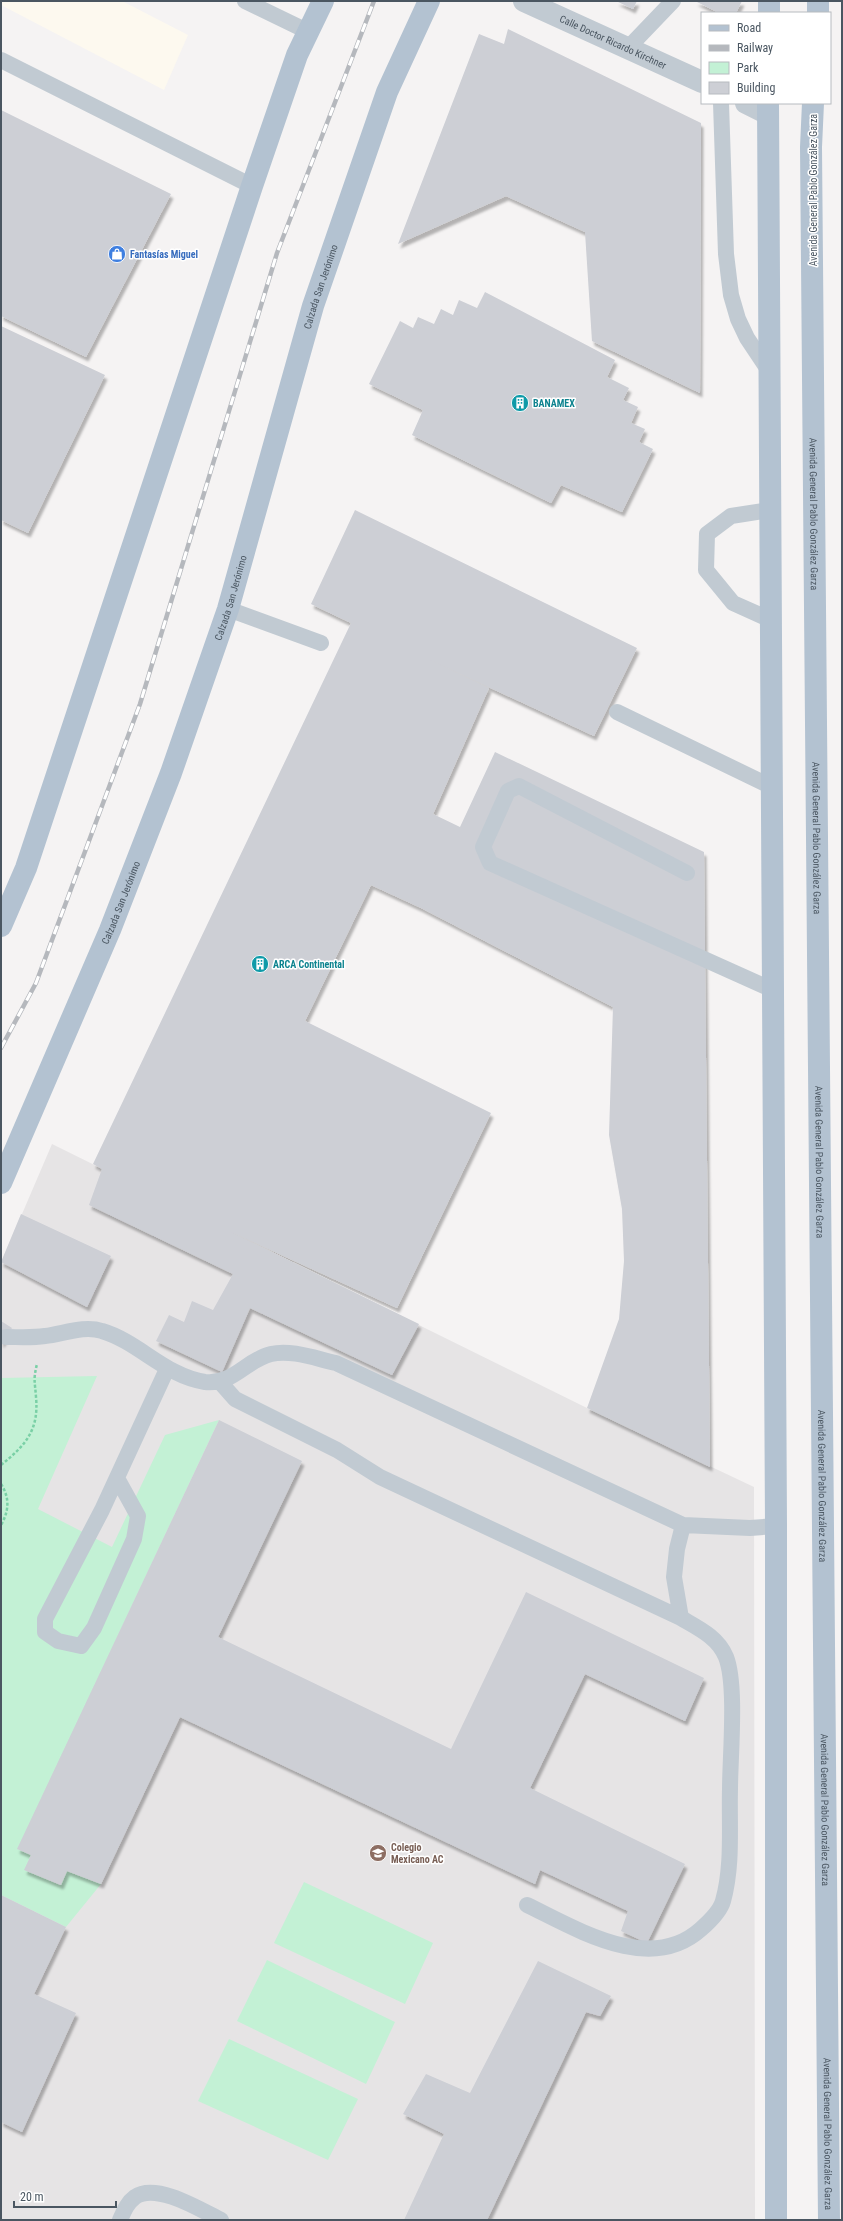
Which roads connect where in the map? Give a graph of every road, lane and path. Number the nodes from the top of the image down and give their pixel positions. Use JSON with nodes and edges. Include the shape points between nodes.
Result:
{"nodes":[{"id":1,"x":245,"y":1,"type":"edge"},
{"id":2,"x":323,"y":1,"type":"edge"},
{"id":3,"x":429,"y":1,"type":"edge"},
{"id":4,"x":524,"y":1,"type":"edge"},
{"id":5,"x":674,"y":1,"type":"edge"},
{"id":6,"x":769,"y":1,"type":"edge"},
{"id":7,"x":818,"y":1,"type":"edge"},
{"id":8,"x":769,"y":12,"type":"edge"},
{"id":9,"x":818,"y":12,"type":"edge"},
{"id":10,"x":309,"y":32,"type":"junction"},
{"id":11,"x":628,"y":48,"type":"junction"},
{"id":12,"x":1,"y":60,"type":"edge"},
{"id":13,"x":701,"y":82,"type":"edge"},
{"id":14,"x":721,"y":104,"type":"edge"},
{"id":15,"x":750,"y":104,"type":"edge"},
{"id":16,"x":813,"y":104,"type":"edge"},
{"id":17,"x":768,"y":108,"type":"edge"},
{"id":18,"x":252,"y":186,"type":"junction"},
{"id":19,"x":769,"y":371,"type":"junction"},
{"id":20,"x":770,"y":510,"type":"junction"},
{"id":21,"x":228,"y":609,"type":"junction"},
{"id":22,"x":771,"y":620,"type":"junction"},
{"id":23,"x":321,"y":643,"type":"dead end"},
{"id":24,"x":617,"y":712,"type":"dead end"},
{"id":25,"x":772,"y":787,"type":"junction"},
{"id":26,"x":687,"y":873,"type":"dead end"},
{"id":27,"x":1,"y":926,"type":"edge"},
{"id":28,"x":773,"y":990,"type":"junction"},
{"id":29,"x":1,"y":1183,"type":"edge"},
{"id":30,"x":44,"y":1336,"type":"junction"},
{"id":31,"x":6,"y":1337,"type":"dead end"},
{"id":32,"x":167,"y":1369,"type":"junction"},
{"id":33,"x":220,"y":1382,"type":"junction"},
{"id":34,"x":1,"y":1465,"type":"edge"},
{"id":35,"x":117,"y":1478,"type":"junction"},
{"id":36,"x":1,"y":1484,"type":"edge"},
{"id":37,"x":683,"y":1524,"type":"junction"},
{"id":38,"x":1,"y":1525,"type":"edge"},
{"id":39,"x":776,"y":1526,"type":"junction"},
{"id":40,"x":681,"y":1618,"type":"junction"},
{"id":41,"x":527,"y":1906,"type":"dead end"},
{"id":42,"x":120,"y":2220,"type":"edge"},
{"id":43,"x":221,"y":2220,"type":"edge"},
{"id":44,"x":776,"y":2220,"type":"edge"},
{"id":45,"x":829,"y":2220,"type":"edge"}],
"edges":[{"from":1,"to":10,"type":"lane"},
{"from":2,"to":10,"type":"main road"},
{"from":3,"to":21,"type":"main road","name":"Calzada San Jerónimo","via":[[386,92],[313,306]]},
{"from":4,"to":11,"type":"street","name":"Calle Doctor Ricardo Kirchner"},
{"from":5,"to":11,"type":"lane"},
{"from":6,"to":8,"type":"main road"},
{"from":7,"to":9,"type":"main road"},
{"from":10,"to":18,"type":"main road","via":[[297,55]]},
{"from":11,"to":13,"type":"street","name":"Calle Doctor Ricardo Kirchner"},
{"from":12,"to":18,"type":"lane"},
{"from":14,"to":19,"type":"lane","via":[[726,254],[731,295],[747,338]]},
{"from":15,"to":17,"type":"street"},
{"from":16,"to":45,"type":"main road","name":"Avenida General Pablo González Garza","via":[[811,147]]},
{"from":17,"to":19,"type":"main road"},
{"from":18,"to":27,"type":"main road","via":[[26,868]]},
{"from":19,"to":20,"type":"main road"},
{"from":20,"to":22,"type":"main road"},
{"from":20,"to":22,"type":"lane","via":[[731,516],[707,534],[706,570],[733,603]]},
{"from":21,"to":23,"type":"lane"},
{"from":21,"to":29,"type":"main road","name":"Calzada San Jerónimo","via":[[171,773],[110,930]]},
{"from":22,"to":25,"type":"main road"},
{"from":24,"to":25,"type":"lane"},
{"from":25,"to":28,"type":"main road"},
{"from":26,"to":28,"type":"lane","via":[[519,786],[508,791],[483,848],[490,863]]},
{"from":28,"to":39,"type":"main road"},
{"from":30,"to":31,"type":"lane"},
{"from":30,"to":32,"type":"lane","via":[[101,1330],[116,1336]]},
{"from":30,"to":34,"type":"path","via":[[33,1379],[37,1420],[15,1454]]},
{"from":32,"to":33,"type":"lane","via":[[204,1382]]},
{"from":32,"to":35,"type":"lane"},
{"from":33,"to":37,"type":"lane","via":[[270,1354],[284,1353],[336,1363]]},
{"from":33,"to":40,"type":"lane","via":[[235,1399],[337,1450],[380,1477]]},
{"from":35,"to":35,"type":"lane","via":[[45,1618],[45,1632],[58,1641],[81,1646],[86,1640],[94,1628],[134,1539],[138,1516]]},
{"from":36,"to":38,"type":"path","via":[[8,1503]]},
{"from":37,"to":39,"type":"lane","via":[[750,1528]]},
{"from":37,"to":40,"type":"lane","via":[[674,1577]]},
{"from":39,"to":44,"type":"main road"},
{"from":40,"to":41,"type":"lane","via":[[711,1636],[726,1656],[730,1672],[728,1875],[722,1903],[710,1920],[691,1938],[656,1949],[602,1941]]},
{"from":42,"to":43,"type":"lane","via":[[126,2206],[136,2197],[157,2194],[182,2201]]}]}
